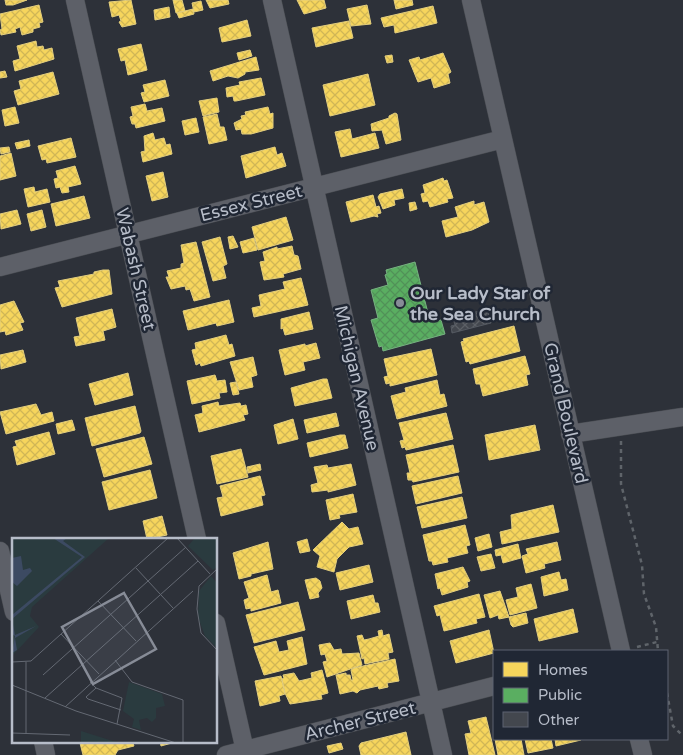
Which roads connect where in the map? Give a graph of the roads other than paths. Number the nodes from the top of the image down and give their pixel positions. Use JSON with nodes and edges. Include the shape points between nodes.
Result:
{"nodes":[{"id":1,"x":75,"y":0,"type":"edge"},
{"id":2,"x":272,"y":0,"type":"edge"},
{"id":3,"x":471,"y":0,"type":"edge"},
{"id":4,"x":503,"y":139,"type":"junction"},
{"id":5,"x":314,"y":187,"type":"junction"},
{"id":6,"x":128,"y":234,"type":"junction"},
{"id":7,"x":0,"y":267,"type":"edge"},
{"id":8,"x":683,"y":417,"type":"edge"},
{"id":9,"x":570,"y":434,"type":"junction"},
{"id":10,"x":197,"y":538,"type":"edge"},
{"id":11,"x":0,"y":551,"type":"edge"},
{"id":12,"x":12,"y":603,"type":"edge"},
{"id":13,"x":218,"y":632,"type":"edge"},
{"id":14,"x":627,"y":650,"type":"edge"},
{"id":15,"x":493,"y":686,"type":"edge"},
{"id":16,"x":430,"y":703,"type":"junction"},
{"id":17,"x":639,"y":740,"type":"edge"},
{"id":18,"x":43,"y":742,"type":"edge"},
{"id":19,"x":245,"y":753,"type":"edge"},
{"id":20,"x":46,"y":755,"type":"edge"},
{"id":21,"x":226,"y":755,"type":"edge"},
{"id":22,"x":443,"y":755,"type":"edge"},
{"id":23,"x":643,"y":755,"type":"edge"}],
"edges":[{"from":1,"to":6,"type":"street","name":"Wabash Street"},
{"from":2,"to":5,"type":"street","name":"Michigan Avenue"},
{"from":3,"to":4,"type":"street","name":"Grand Boulevard"},
{"from":4,"to":5,"type":"street","name":"Essex Street"},
{"from":4,"to":9,"type":"street","name":"Grand Boulevard"},
{"from":5,"to":6,"type":"street","name":"Essex Street"},
{"from":5,"to":16,"type":"street","name":"Michigan Avenue"},
{"from":6,"to":7,"type":"street","name":"Essex Street"},
{"from":6,"to":10,"type":"street","name":"Wabash Street"},
{"from":8,"to":9,"type":"street"},
{"from":9,"to":14,"type":"street","name":"Grand Boulevard"},
{"from":11,"to":12,"type":"street"},
{"from":13,"to":19,"type":"street"},
{"from":15,"to":16,"type":"street","name":"Archer Street"},
{"from":16,"to":19,"type":"street","name":"Archer Street"},
{"from":16,"to":22,"type":"street","name":"Michigan Avenue"},
{"from":17,"to":23,"type":"street"},
{"from":18,"to":20,"type":"street"},
{"from":19,"to":21,"type":"street","name":"Archer Street"}]}
